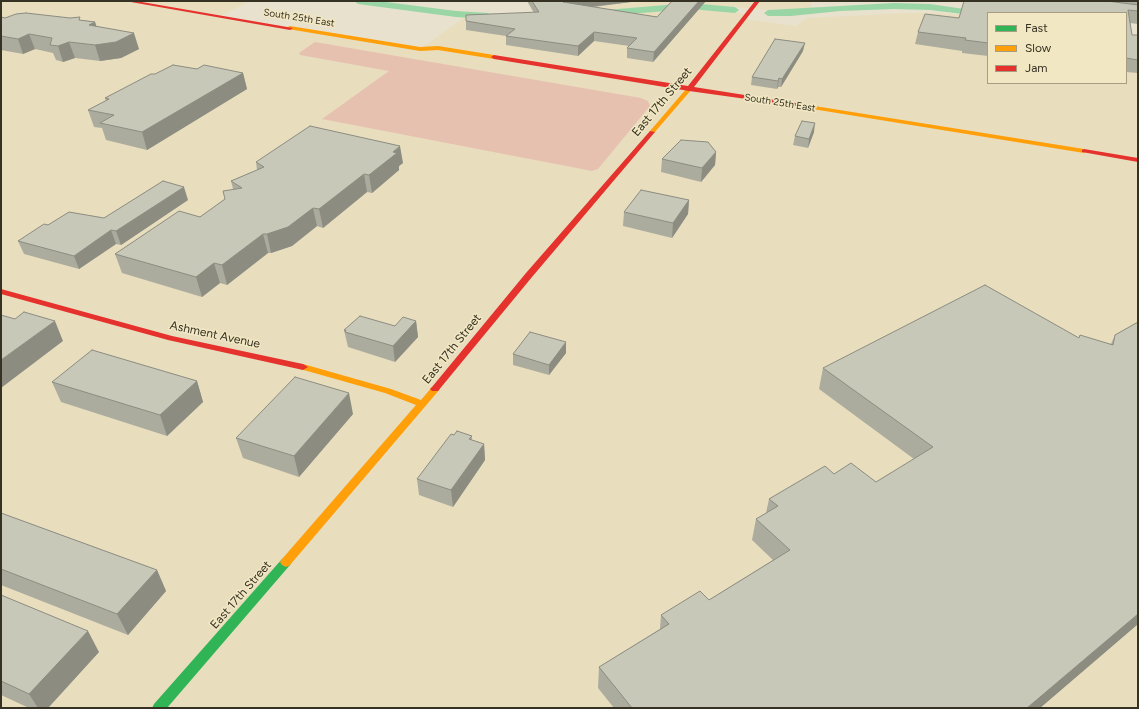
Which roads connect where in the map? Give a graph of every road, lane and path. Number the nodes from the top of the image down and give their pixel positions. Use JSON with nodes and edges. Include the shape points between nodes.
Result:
{"nodes":[{"id":1,"x":127,"y":1,"type":"edge"},
{"id":2,"x":758,"y":1,"type":"edge"},
{"id":3,"x":420,"y":49,"type":"junction"},
{"id":4,"x":529,"y":72,"type":"dead end"},
{"id":5,"x":689,"y":89,"type":"junction"},
{"id":6,"x":668,"y":95,"type":"dead end"},
{"id":7,"x":682,"y":98,"type":"junction"},
{"id":8,"x":696,"y":100,"type":"dead end"},
{"id":9,"x":1104,"y":154,"type":"junction"},
{"id":10,"x":1065,"y":158,"type":"dead end"},
{"id":11,"x":1138,"y":160,"type":"edge"},
{"id":12,"x":1,"y":291,"type":"edge"},
{"id":13,"x":424,"y":404,"type":"junction"},
{"id":14,"x":159,"y":708,"type":"edge"}],
"edges":[{"from":1,"to":3,"type":"main road","name":"South 25th East"},
{"from":2,"to":5,"type":"main road","name":"East 17th Street"},
{"from":3,"to":4,"type":"main road","name":"South 25th East","via":[[428,55]]},
{"from":3,"to":5,"type":"main road","name":"South 25th East","via":[[438,48]]},
{"from":5,"to":7,"type":"main road","name":"East 17th Street"},
{"from":5,"to":9,"type":"main road","name":"South 25th East"},
{"from":6,"to":7,"type":"main road"},
{"from":7,"to":8,"type":"main road"},
{"from":7,"to":13,"type":"main road","name":"East 17th Street","via":[[515,292]]},
{"from":9,"to":10,"type":"main road","via":[[1099,157]]},
{"from":9,"to":11,"type":"main road","name":"South 25th East"},
{"from":12,"to":13,"type":"main road","name":"Ashment Avenue","via":[[171,338],[301,366]]},
{"from":13,"to":14,"type":"main road","name":"East 17th Street"}]}
